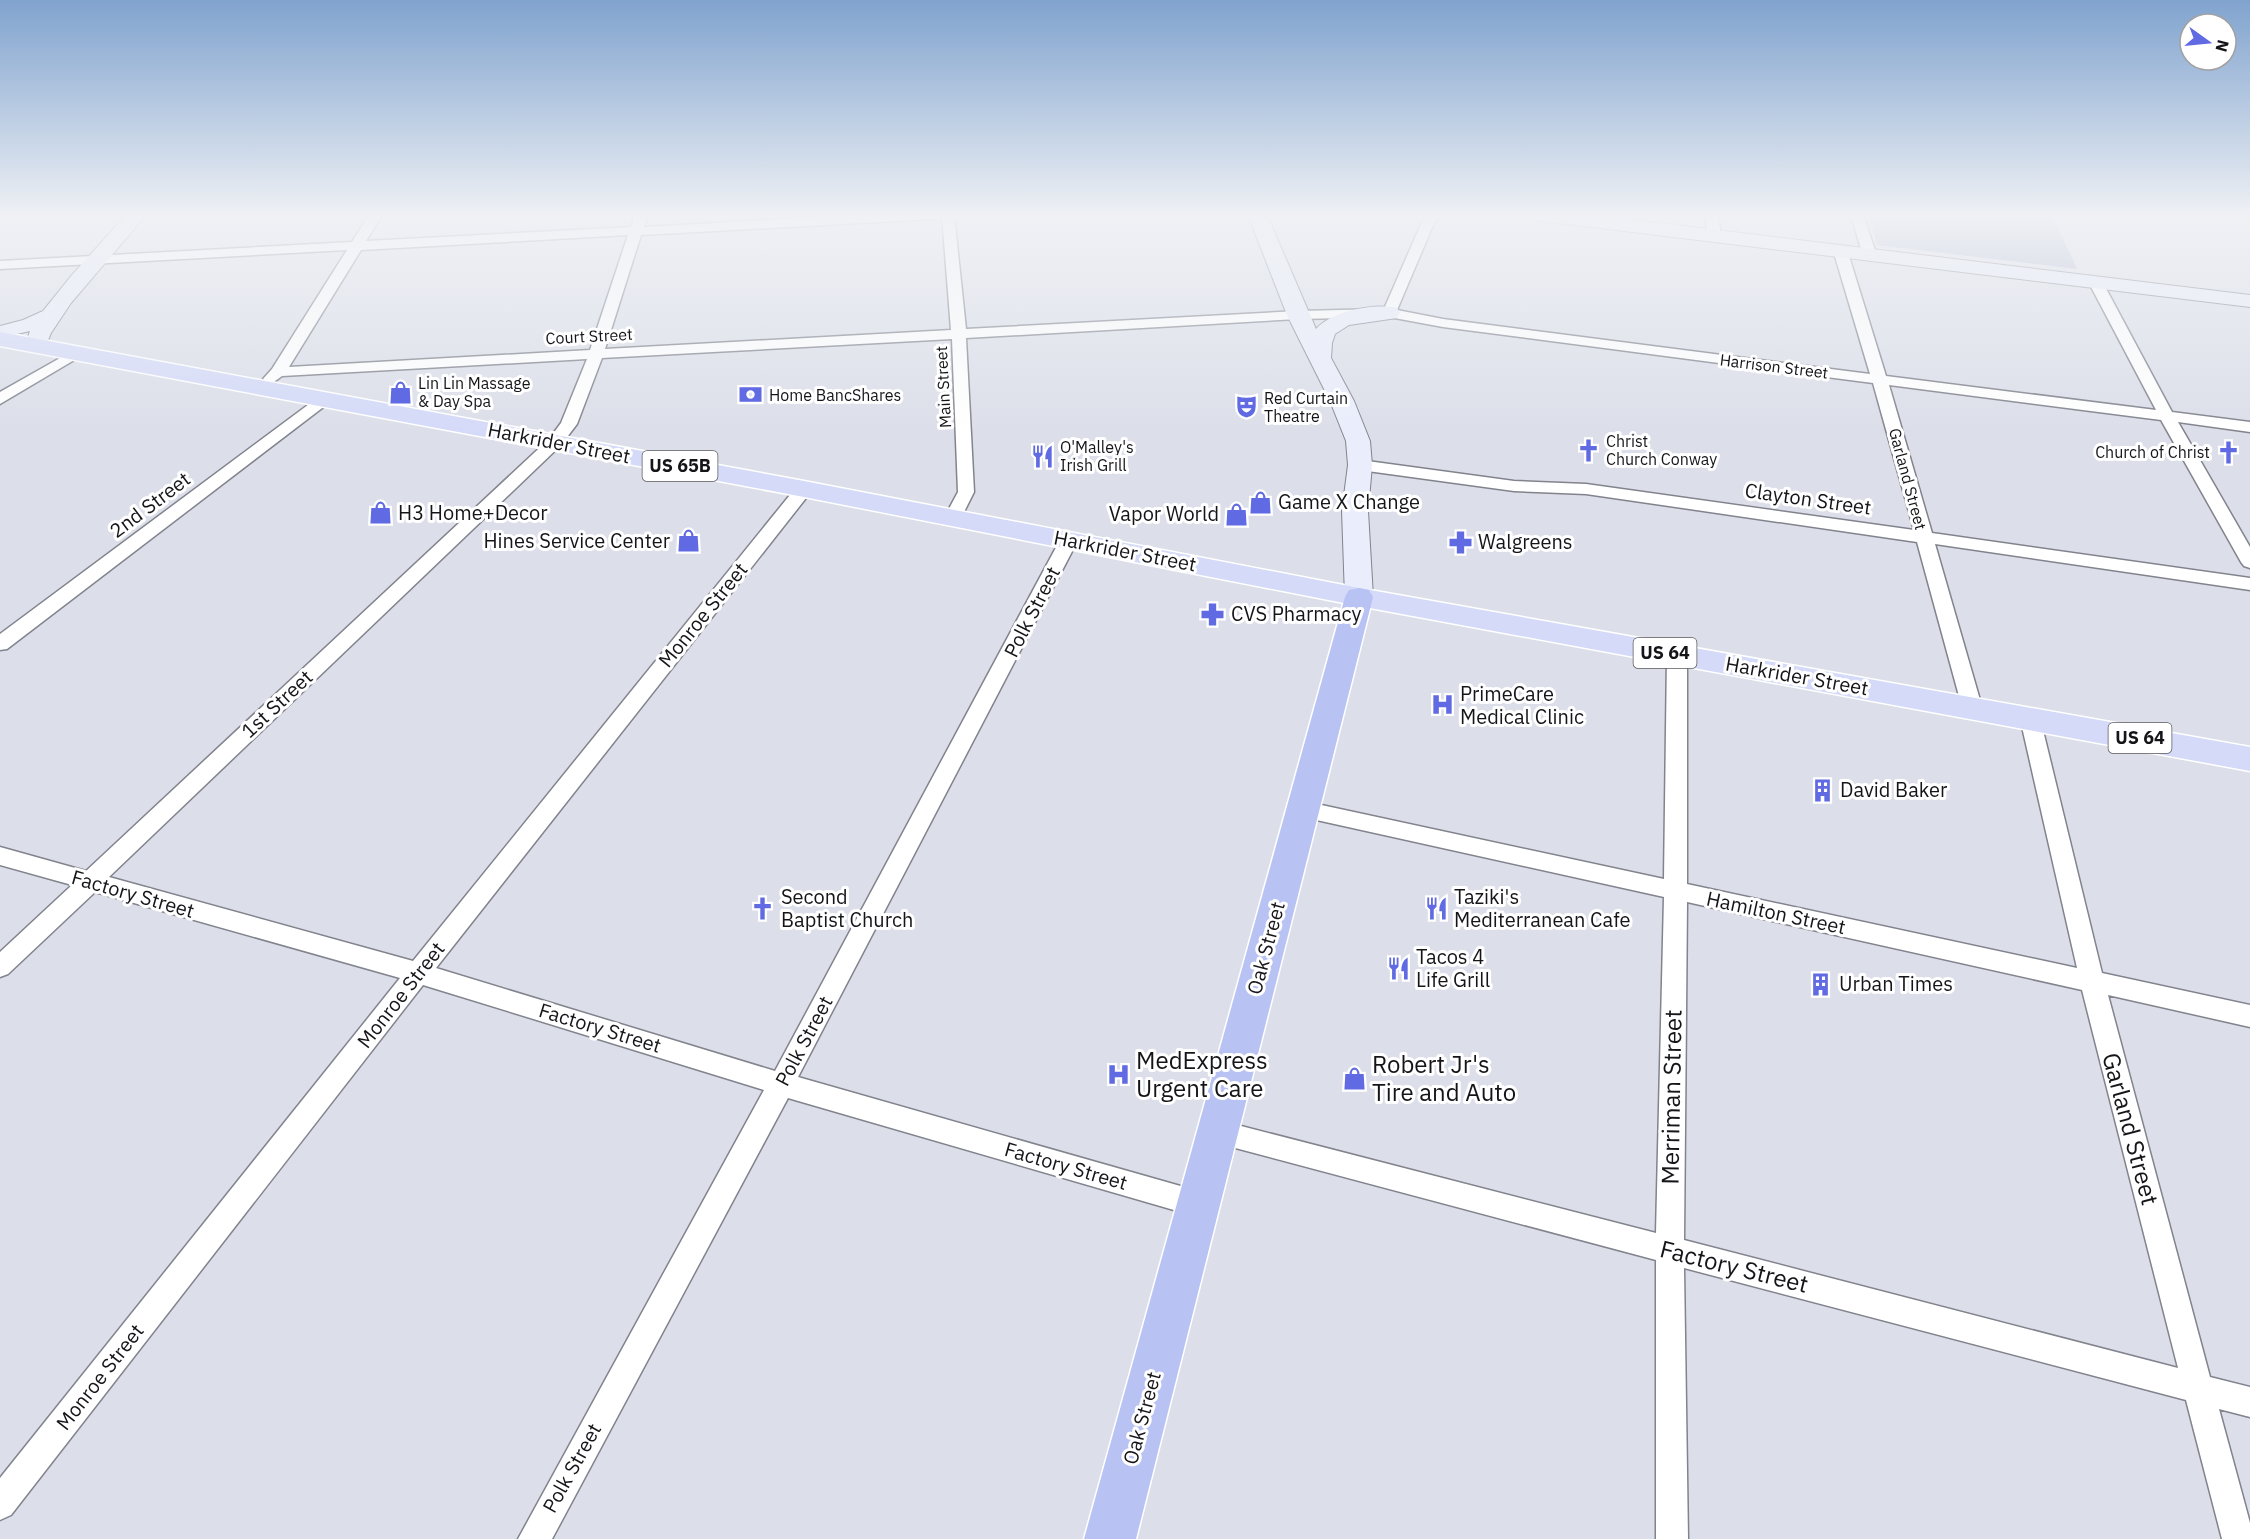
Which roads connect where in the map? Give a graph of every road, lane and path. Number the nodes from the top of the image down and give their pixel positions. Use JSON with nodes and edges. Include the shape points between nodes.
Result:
{"nodes":[{"id":1,"x":75,"y":287,"type":"edge"},
{"id":2,"x":331,"y":287,"type":"edge"},
{"id":3,"x":618,"y":287,"type":"edge"},
{"id":4,"x":955,"y":287,"type":"edge"},
{"id":5,"x":1286,"y":287,"type":"edge"},
{"id":6,"x":1400,"y":287,"type":"edge"},
{"id":7,"x":1851,"y":287,"type":"edge"},
{"id":8,"x":2099,"y":287,"type":"edge"},
{"id":9,"x":2135,"y":287,"type":"edge"},
{"id":10,"x":2250,"y":301,"type":"edge"},
{"id":11,"x":1389,"y":313,"type":"junction"},
{"id":12,"x":52,"y":315,"type":"junction"},
{"id":13,"x":1298,"y":315,"type":"junction"},
{"id":14,"x":0,"y":333,"type":"edge"},
{"id":15,"x":959,"y":336,"type":"junction"},
{"id":16,"x":0,"y":339,"type":"edge"},
{"id":17,"x":36,"y":345,"type":"junction"},
{"id":18,"x":76,"y":353,"type":"junction"},
{"id":19,"x":596,"y":354,"type":"junction"},
{"id":20,"x":1320,"y":358,"type":"junction"},
{"id":21,"x":270,"y":380,"type":"junction"},
{"id":22,"x":1879,"y":380,"type":"junction"},
{"id":23,"x":0,"y":399,"type":"edge"},
{"id":24,"x":325,"y":399,"type":"junction"},
{"id":25,"x":2166,"y":415,"type":"junction"},
{"id":26,"x":2250,"y":427,"type":"edge"},
{"id":27,"x":555,"y":442,"type":"junction"},
{"id":28,"x":1360,"y":465,"type":"junction"},
{"id":29,"x":804,"y":489,"type":"junction"},
{"id":30,"x":953,"y":518,"type":"junction"},
{"id":31,"x":1924,"y":537,"type":"junction"},
{"id":32,"x":1069,"y":540,"type":"junction"},
{"id":33,"x":2250,"y":562,"type":"edge"},
{"id":34,"x":2250,"y":584,"type":"edge"},
{"id":35,"x":1359,"y":597,"type":"junction"},
{"id":36,"x":0,"y":644,"type":"edge"},
{"id":37,"x":1677,"y":655,"type":"junction"},
{"id":38,"x":1972,"y":707,"type":"junction"},
{"id":39,"x":2030,"y":718,"type":"junction"},
{"id":40,"x":2250,"y":759,"type":"edge"},
{"id":41,"x":1303,"y":809,"type":"junction"},
{"id":42,"x":0,"y":856,"type":"edge"},
{"id":43,"x":89,"y":882,"type":"junction"},
{"id":44,"x":1675,"y":890,"type":"junction"},
{"id":45,"x":0,"y":966,"type":"edge"},
{"id":46,"x":418,"y":973,"type":"junction"},
{"id":47,"x":2092,"y":982,"type":"junction"},
{"id":48,"x":2250,"y":1016,"type":"edge"},
{"id":49,"x":782,"y":1084,"type":"junction"},
{"id":50,"x":1218,"y":1132,"type":"junction"},
{"id":51,"x":1198,"y":1204,"type":"junction"},
{"id":52,"x":1670,"y":1251,"type":"junction"},
{"id":53,"x":2198,"y":1387,"type":"junction"},
{"id":54,"x":2250,"y":1402,"type":"edge"},
{"id":55,"x":0,"y":1504,"type":"edge"},
{"id":56,"x":534,"y":1539,"type":"edge"},
{"id":57,"x":1110,"y":1539,"type":"edge"},
{"id":58,"x":1672,"y":1539,"type":"edge"},
{"id":59,"x":2238,"y":1539,"type":"edge"}],
"edges":[{"from":1,"to":12,"type":"street"},
{"from":2,"to":21,"type":"street"},
{"from":3,"to":19,"type":"street","name":"1st Street"},
{"from":4,"to":15,"type":"street","name":"Main Street"},
{"from":5,"to":13,"type":"street","name":"Oak Street"},
{"from":6,"to":11,"type":"street"},
{"from":7,"to":22,"type":"street","name":"Garland Street"},
{"from":8,"to":25,"type":"street"},
{"from":9,"to":10,"type":"street"},
{"from":11,"to":13,"type":"street","name":"Harrison Street"},
{"from":11,"to":20,"type":"street","via":[[1346,318],[1328,327],[1319,341]]},
{"from":11,"to":22,"type":"street","name":"Harrison Street","via":[[1443,324]]},
{"from":12,"to":14,"type":"street"},
{"from":12,"to":17,"type":"street"},
{"from":13,"to":15,"type":"street","name":"Court Street"},
{"from":13,"to":20,"type":"street","name":"Oak Street"},
{"from":15,"to":19,"type":"street","name":"Court Street"},
{"from":15,"to":30,"type":"street","name":"Main Street","via":[[966,495]]},
{"from":16,"to":17,"type":"main road","name":"Harkrider Street","number":"US 65B"},
{"from":17,"to":18,"type":"main road","name":"Harkrider Street","number":"US 65B"},
{"from":18,"to":21,"type":"main road","name":"Harkrider Street","number":"US 65B"},
{"from":18,"to":23,"type":"street"},
{"from":19,"to":21,"type":"street","name":"Court Street"},
{"from":19,"to":27,"type":"street","name":"1st Street","via":[[569,424]]},
{"from":20,"to":28,"type":"street","name":"Oak Street","via":[[1352,422]]},
{"from":21,"to":24,"type":"main road","name":"Harkrider Street","number":"US 65B"},
{"from":22,"to":25,"type":"street","name":"Harrison Street"},
{"from":22,"to":31,"type":"street","name":"Garland Street"},
{"from":24,"to":27,"type":"main road","name":"Harkrider Street","number":"US 65B"},
{"from":24,"to":36,"type":"street","name":"2nd Street"},
{"from":25,"to":26,"type":"street","name":"Harrison Street"},
{"from":25,"to":33,"type":"street"},
{"from":27,"to":29,"type":"main road","name":"Harkrider Street","number":"US 65B"},
{"from":27,"to":43,"type":"street","name":"1st Street"},
{"from":28,"to":31,"type":"street","name":"Clayton Street","via":[[1514,486],[1586,489]]},
{"from":28,"to":35,"type":"street","name":"Oak Street","via":[[1355,511]]},
{"from":29,"to":30,"type":"main road","name":"Harkrider Street","number":"US 65B"},
{"from":29,"to":46,"type":"street","name":"Monroe Street"},
{"from":30,"to":32,"type":"main road","name":"Harkrider Street","number":"US 65B"},
{"from":31,"to":34,"type":"street","name":"Clayton Street"},
{"from":31,"to":38,"type":"street","name":"Garland Street"},
{"from":32,"to":35,"type":"main road","name":"Harkrider Street","number":"US 65B"},
{"from":32,"to":49,"type":"street","name":"Polk Street"},
{"from":35,"to":37,"type":"main road","name":"Harkrider Street","number":"US 64"},
{"from":35,"to":41,"type":"highway","name":"Oak Street"},
{"from":37,"to":38,"type":"main road","name":"Harkrider Street","number":"US 64"},
{"from":37,"to":44,"type":"street","name":"Merriman Street"},
{"from":38,"to":39,"type":"main road","name":"Harkrider Street","number":"US 64"},
{"from":39,"to":40,"type":"main road","name":"Harkrider Street","number":"US 64"},
{"from":39,"to":47,"type":"street","name":"Garland Street"},
{"from":41,"to":44,"type":"street","name":"Hamilton Street"},
{"from":41,"to":50,"type":"highway","name":"Oak Street"},
{"from":42,"to":43,"type":"street","name":"Factory Street"},
{"from":43,"to":45,"type":"street","name":"1st Street"},
{"from":43,"to":46,"type":"street","name":"Factory Street"},
{"from":44,"to":47,"type":"street","name":"Hamilton Street"},
{"from":44,"to":52,"type":"street","name":"Merriman Street"},
{"from":46,"to":49,"type":"street","name":"Factory Street"},
{"from":46,"to":55,"type":"street","name":"Monroe Street"},
{"from":47,"to":48,"type":"street","name":"Hamilton Street"},
{"from":47,"to":53,"type":"street","name":"Garland Street"},
{"from":49,"to":51,"type":"street","name":"Factory Street"},
{"from":49,"to":56,"type":"street","name":"Polk Street"},
{"from":50,"to":51,"type":"highway","name":"Oak Street"},
{"from":50,"to":52,"type":"street","name":"Factory Street"},
{"from":51,"to":57,"type":"highway","name":"Oak Street"},
{"from":52,"to":53,"type":"street","name":"Factory Street"},
{"from":52,"to":58,"type":"street","name":"Merriman Street"},
{"from":53,"to":54,"type":"street","name":"Factory Street"},
{"from":53,"to":59,"type":"street","name":"Garland Street"}]}
